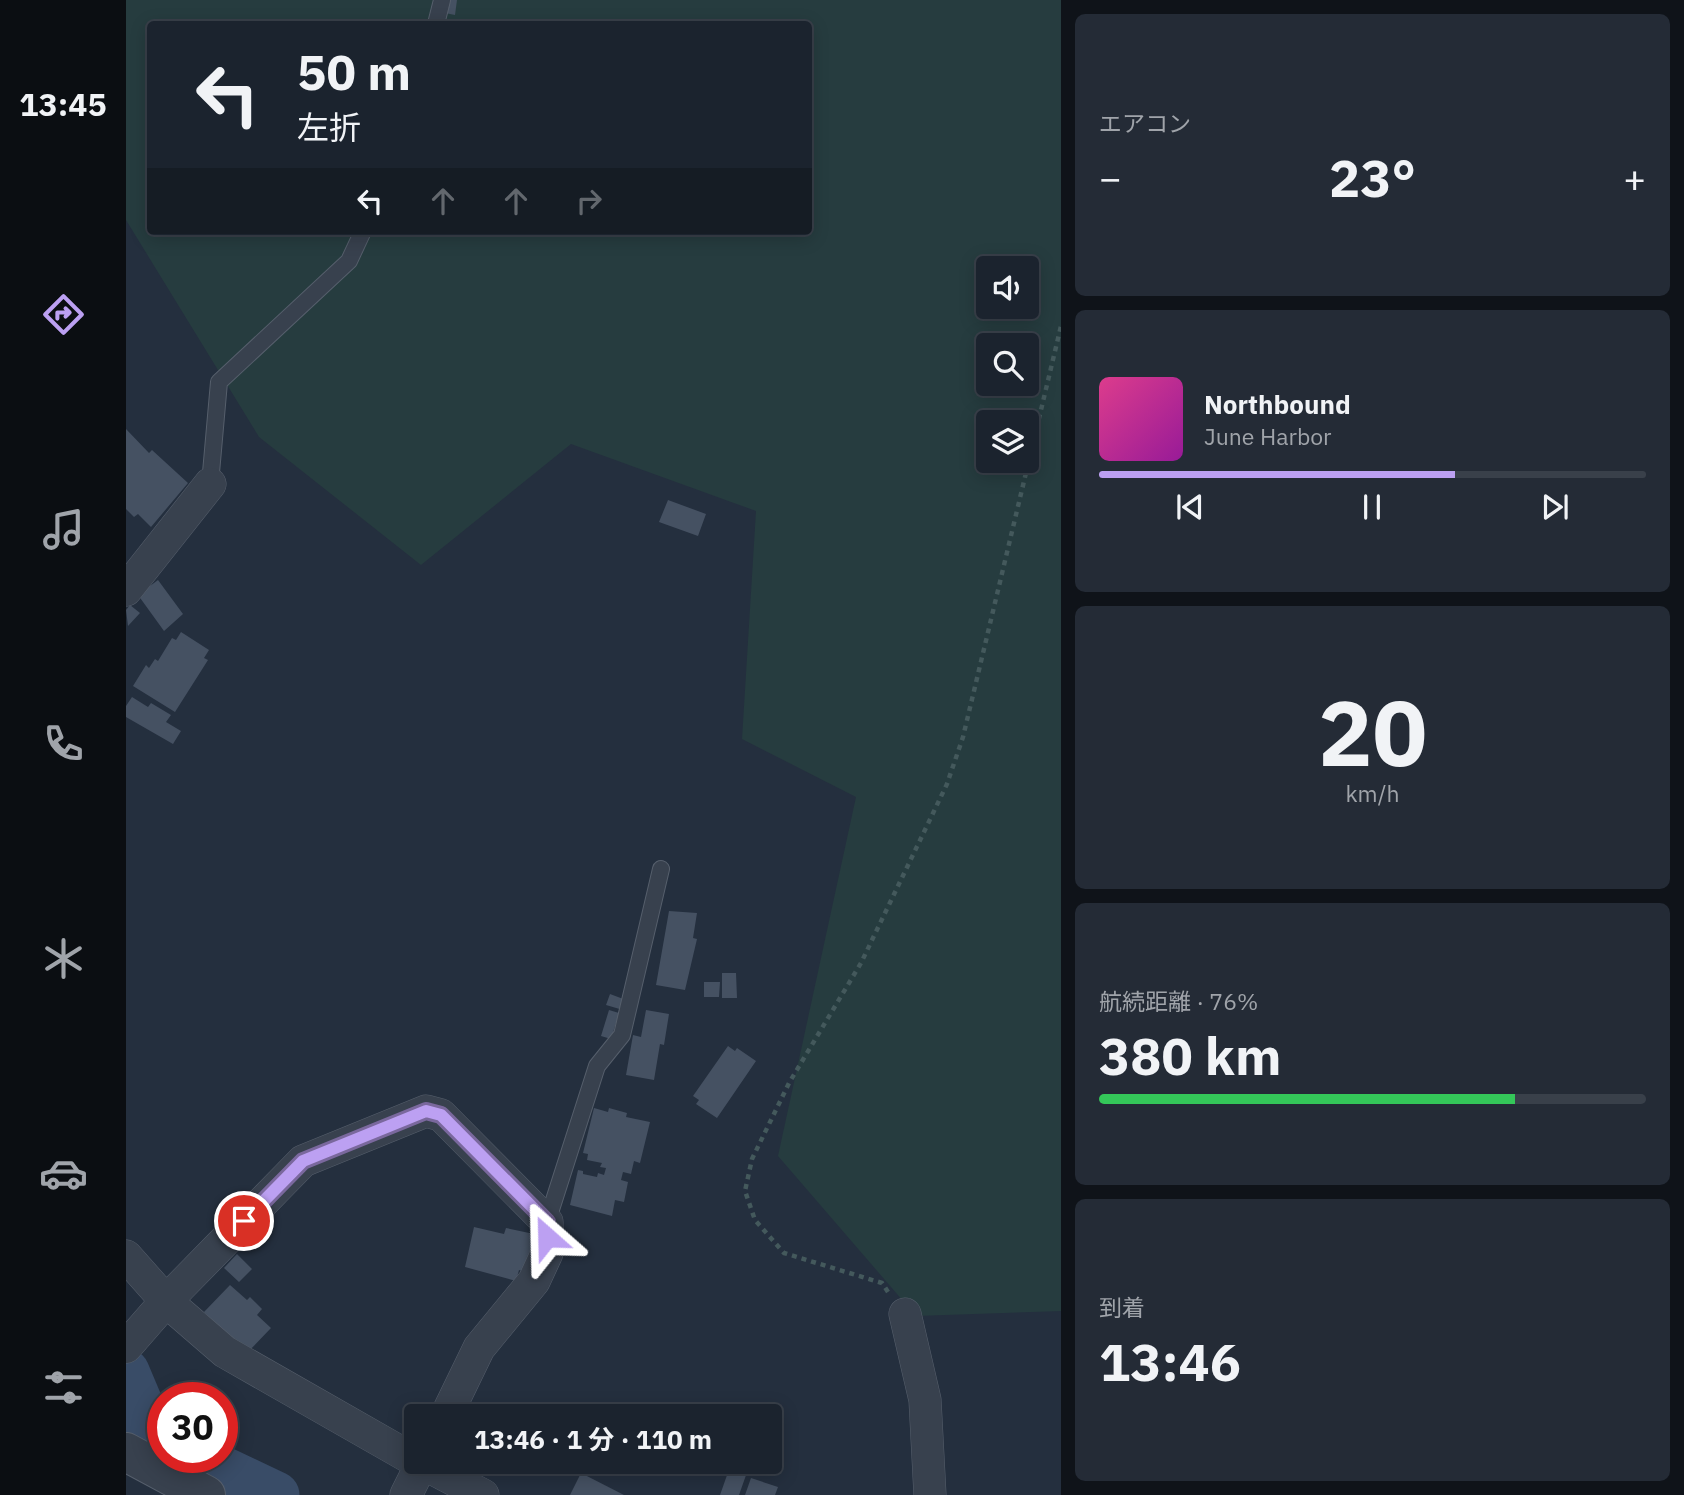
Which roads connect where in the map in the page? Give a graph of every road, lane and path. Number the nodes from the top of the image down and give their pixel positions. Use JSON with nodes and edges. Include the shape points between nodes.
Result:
{"nodes":[{"id":1,"x":442,"y":0,"type":"edge"},
{"id":2,"x":437,"y":21,"type":"edge"},
{"id":3,"x":361,"y":235,"type":"edge"},
{"id":4,"x":1061,"y":326,"type":"edge"},
{"id":5,"x":210,"y":484,"type":"joint"},
{"id":6,"x":126,"y":590,"type":"edge"},
{"id":7,"x":661,"y":869,"type":"dead end"},
{"id":8,"x":547,"y":1222,"type":"junction"},
{"id":9,"x":126,"y":1256,"type":"edge"},
{"id":10,"x":166,"y":1301,"type":"junction"},
{"id":11,"x":905,"y":1314,"type":"joint"},
{"id":12,"x":127,"y":1346,"type":"edge"},
{"id":13,"x":452,"y":1404,"type":"edge"},
{"id":14,"x":126,"y":1452,"type":"edge"},
{"id":15,"x":404,"y":1453,"type":"edge"},
{"id":16,"x":415,"y":1474,"type":"edge"},
{"id":17,"x":443,"y":1474,"type":"edge"},
{"id":18,"x":206,"y":1495,"type":"edge"},
{"id":19,"x":406,"y":1495,"type":"edge"},
{"id":20,"x":483,"y":1495,"type":"edge"},
{"id":21,"x":930,"y":1495,"type":"edge"}],
"edges":[{"from":1,"to":2,"type":"lane"},
{"from":3,"to":5,"type":"lane","via":[[349,261],[219,382]]},
{"from":4,"to":11,"type":"path","via":[[963,737],[947,783],[861,963],[789,1083],[752,1159],[745,1191],[755,1220],[784,1253],[882,1283]]},
{"from":5,"to":6,"type":"street"},
{"from":7,"to":8,"type":"lane","via":[[622,1035],[597,1066]]},
{"from":8,"to":10,"type":"street","via":[[441,1115],[426,1111],[303,1161]]},
{"from":8,"to":13,"type":"street","via":[[547,1253],[534,1281],[479,1348]]},
{"from":9,"to":10,"type":"street"},
{"from":10,"to":12,"type":"street"},
{"from":10,"to":15,"type":"street","via":[[225,1352]]},
{"from":11,"to":21,"type":"street","via":[[925,1400]]},
{"from":14,"to":18,"type":"street"},
{"from":16,"to":19,"type":"street"},
{"from":17,"to":20,"type":"street"}]}
